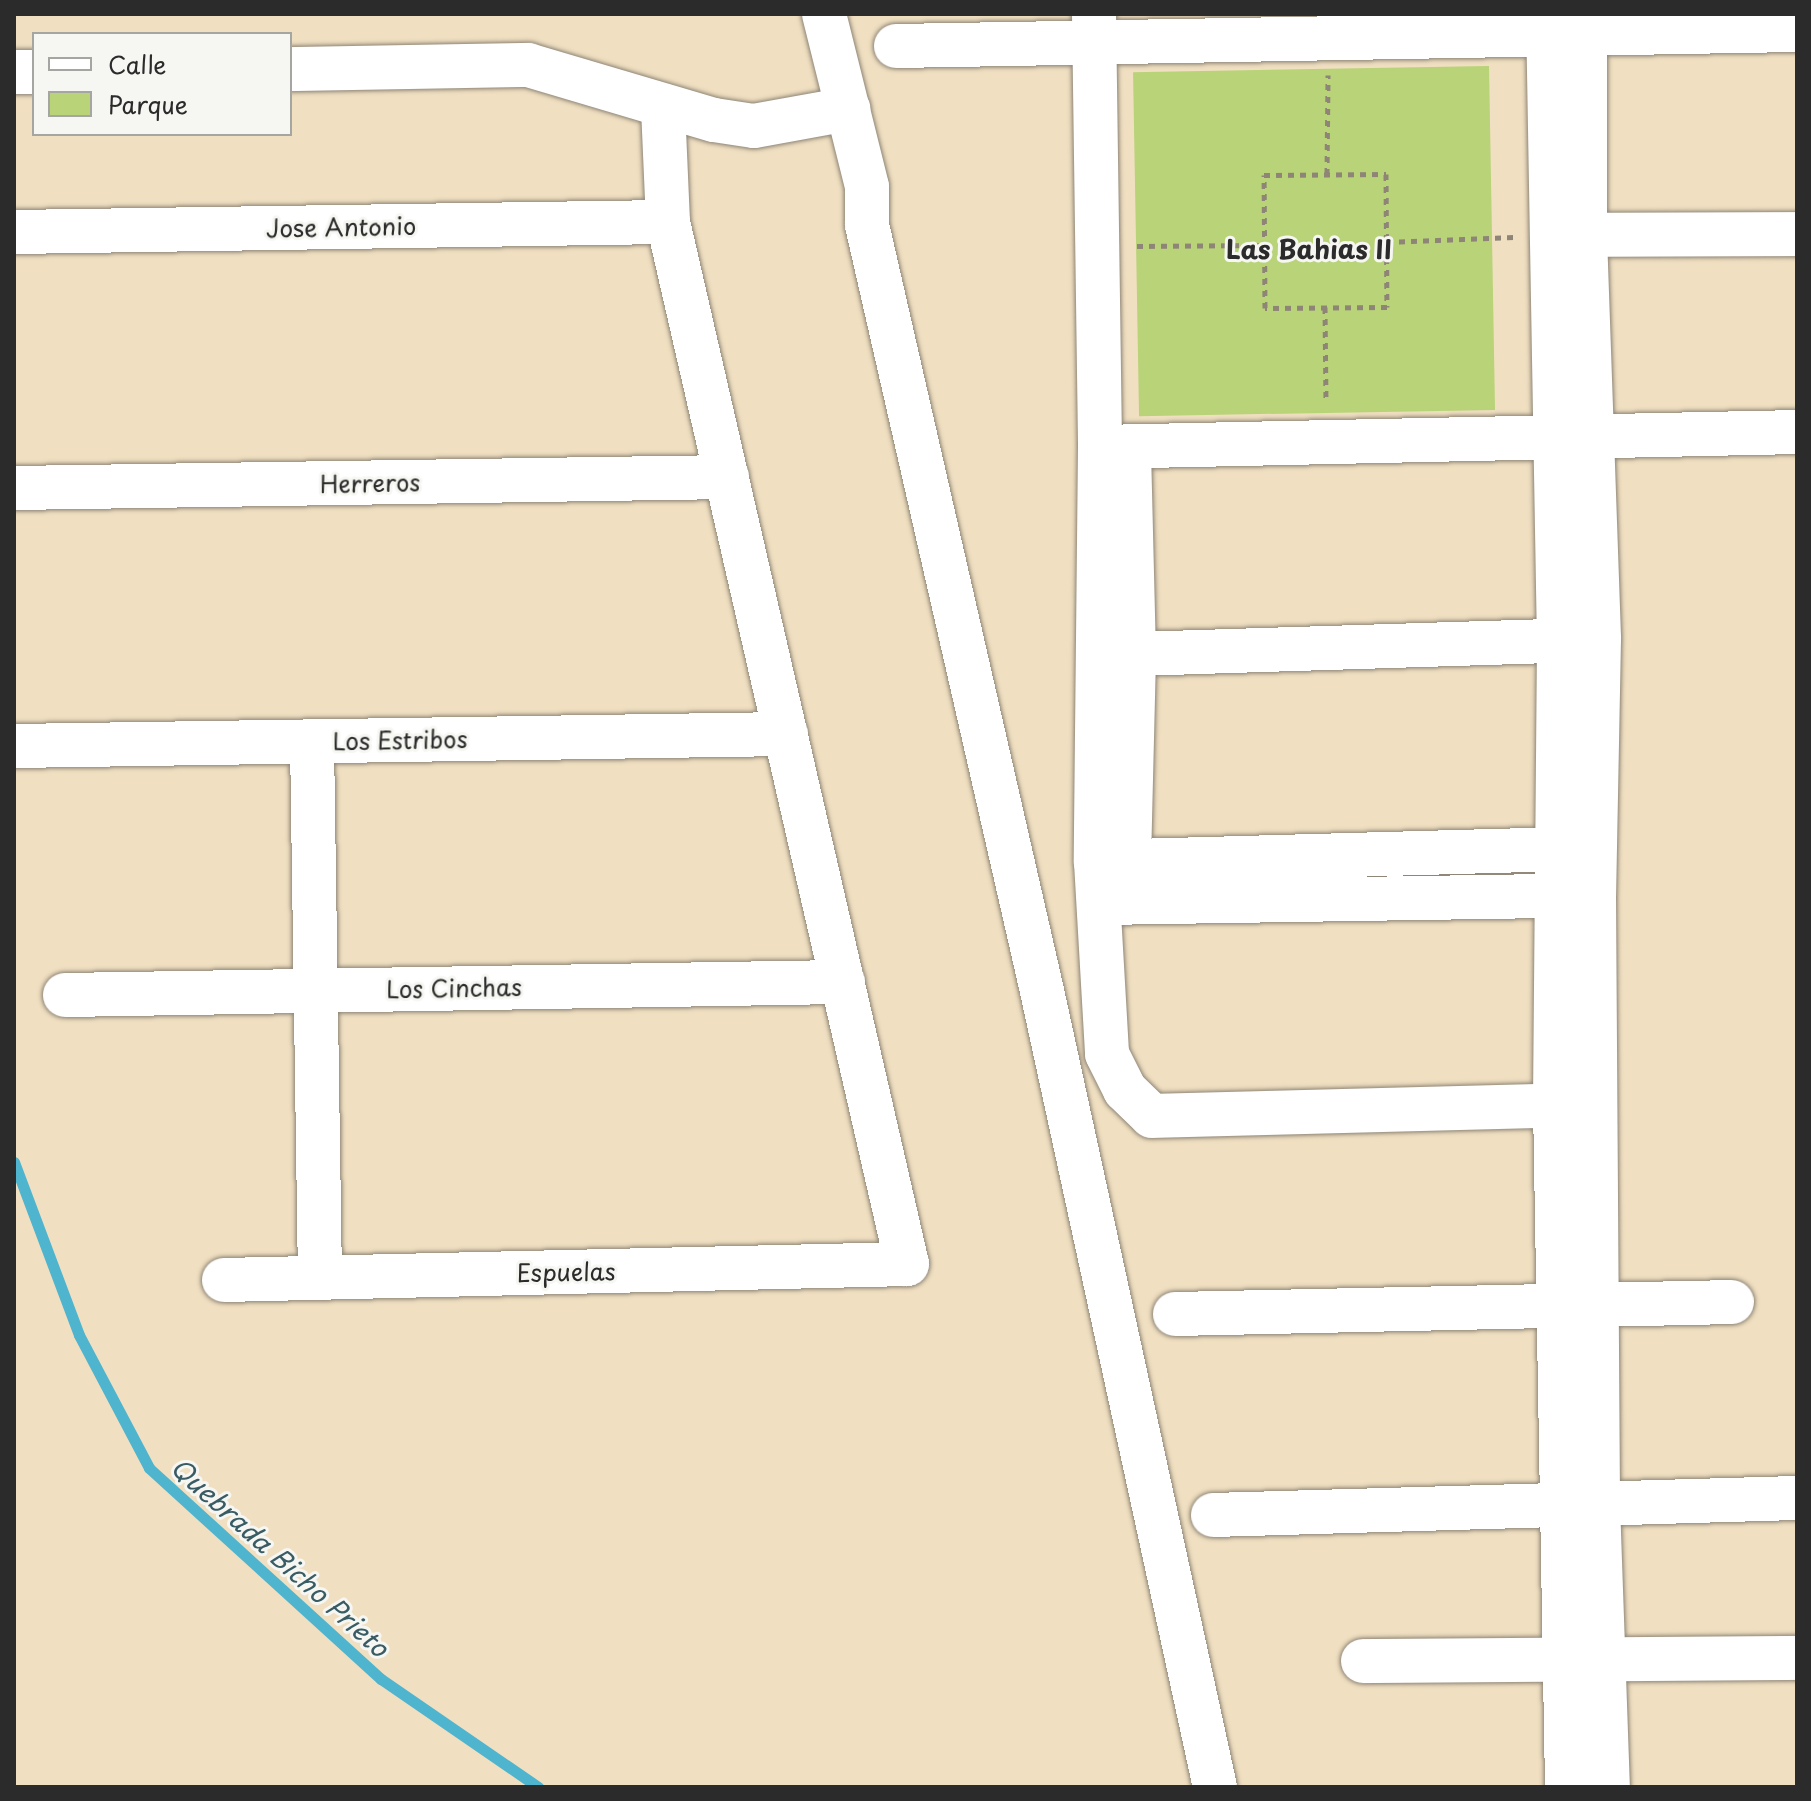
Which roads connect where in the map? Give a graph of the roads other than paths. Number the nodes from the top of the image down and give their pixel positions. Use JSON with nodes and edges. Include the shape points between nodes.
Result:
{"nodes":[{"id":1,"x":803,"y":14,"type":"edge"},
{"id":2,"x":824,"y":14,"type":"edge"},
{"id":3,"x":1567,"y":24,"type":"edge"},
{"id":4,"x":1108,"y":28,"type":"edge"},
{"id":5,"x":1797,"y":30,"type":"edge"},
{"id":6,"x":896,"y":46,"type":"dead end"},
{"id":7,"x":292,"y":69,"type":"edge"},
{"id":8,"x":663,"y":106,"type":"junction"},
{"id":9,"x":837,"y":111,"type":"junction"},
{"id":10,"x":668,"y":222,"type":"junction"},
{"id":11,"x":14,"y":232,"type":"edge"},
{"id":12,"x":1797,"y":234,"type":"edge"},
{"id":13,"x":1567,"y":235,"type":"junction"},
{"id":14,"x":1797,"y":432,"type":"edge"},
{"id":15,"x":1572,"y":437,"type":"junction"},
{"id":16,"x":1114,"y":446,"type":"junction"},
{"id":17,"x":727,"y":477,"type":"junction"},
{"id":18,"x":14,"y":488,"type":"edge"},
{"id":19,"x":1579,"y":641,"type":"junction"},
{"id":20,"x":1116,"y":655,"type":"junction"},
{"id":21,"x":786,"y":734,"type":"junction"},
{"id":22,"x":312,"y":741,"type":"junction"},
{"id":23,"x":14,"y":746,"type":"edge"},
{"id":24,"x":1577,"y":848,"type":"junction"},
{"id":25,"x":1322,"y":856,"type":"junction"},
{"id":26,"x":1112,"y":882,"type":"junction"},
{"id":27,"x":1576,"y":896,"type":"junction"},
{"id":28,"x":1322,"y":901,"type":"junction"},
{"id":29,"x":843,"y":982,"type":"junction"},
{"id":30,"x":316,"y":991,"type":"junction"},
{"id":31,"x":65,"y":995,"type":"dead end"},
{"id":32,"x":1574,"y":1105,"type":"junction"},
{"id":33,"x":320,"y":1278,"type":"junction"},
{"id":34,"x":224,"y":1280,"type":"dead end"},
{"id":35,"x":1732,"y":1302,"type":"dead end"},
{"id":36,"x":1577,"y":1305,"type":"junction"},
{"id":37,"x":1175,"y":1314,"type":"dead end"},
{"id":38,"x":1797,"y":1498,"type":"edge"},
{"id":39,"x":1581,"y":1504,"type":"junction"},
{"id":40,"x":1213,"y":1515,"type":"dead end"},
{"id":41,"x":1797,"y":1658,"type":"edge"},
{"id":42,"x":1586,"y":1660,"type":"junction"},
{"id":43,"x":1363,"y":1661,"type":"dead end"},
{"id":44,"x":1215,"y":1787,"type":"edge"},
{"id":45,"x":1567,"y":1787,"type":"edge"},
{"id":46,"x":1608,"y":1787,"type":"edge"}],
"edges":[{"from":1,"to":9,"type":"street"},
{"from":2,"to":9,"type":"street"},
{"from":3,"to":4,"type":"street","via":[[1329,38]]},
{"from":3,"to":5,"type":"street"},
{"from":3,"to":13,"type":"street"},
{"from":4,"to":6,"type":"street"},
{"from":4,"to":16,"type":"street"},
{"from":7,"to":8,"type":"street","via":[[528,65]]},
{"from":8,"to":9,"type":"street","via":[[754,126]]},
{"from":8,"to":10,"type":"street"},
{"from":9,"to":44,"type":"street","via":[[867,187],[867,225],[1039,975]]},
{"from":10,"to":11,"type":"street","name":"Jose Antonio"},
{"from":10,"to":17,"type":"street"},
{"from":12,"to":13,"type":"street"},
{"from":13,"to":15,"type":"street"},
{"from":14,"to":15,"type":"street"},
{"from":15,"to":16,"type":"street"},
{"from":15,"to":19,"type":"street"},
{"from":16,"to":20,"type":"street"},
{"from":17,"to":18,"type":"street","name":"Herreros"},
{"from":17,"to":21,"type":"street"},
{"from":19,"to":20,"type":"street"},
{"from":19,"to":24,"type":"street"},
{"from":20,"to":26,"type":"street"},
{"from":21,"to":22,"type":"street","name":"Los Estribos"},
{"from":21,"to":29,"type":"street"},
{"from":22,"to":23,"type":"street","name":"Los Estribos"},
{"from":22,"to":30,"type":"street"},
{"from":24,"to":25,"type":"street"},
{"from":24,"to":27,"type":"street"},
{"from":25,"to":26,"type":"street"},
{"from":25,"to":28,"type":"street"},
{"from":26,"to":28,"type":"street"},
{"from":26,"to":32,"type":"street","via":[[1107,1054],[1125,1090],[1152,1116]]},
{"from":27,"to":28,"type":"street"},
{"from":27,"to":32,"type":"street"},
{"from":29,"to":30,"type":"street","name":"Los Cinchas"},
{"from":29,"to":33,"type":"street","name":"Espuelas","via":[[907,1264]]},
{"from":30,"to":31,"type":"street","name":"Los Cinchas"},
{"from":30,"to":33,"type":"street"},
{"from":32,"to":36,"type":"street"},
{"from":33,"to":34,"type":"street","name":"Espuelas"},
{"from":35,"to":36,"type":"street"},
{"from":36,"to":37,"type":"street"},
{"from":36,"to":39,"type":"street"},
{"from":38,"to":39,"type":"street"},
{"from":39,"to":40,"type":"street"},
{"from":39,"to":42,"type":"street"},
{"from":41,"to":42,"type":"street"},
{"from":42,"to":43,"type":"street"},
{"from":42,"to":45,"type":"street"},
{"from":42,"to":46,"type":"street"}]}
